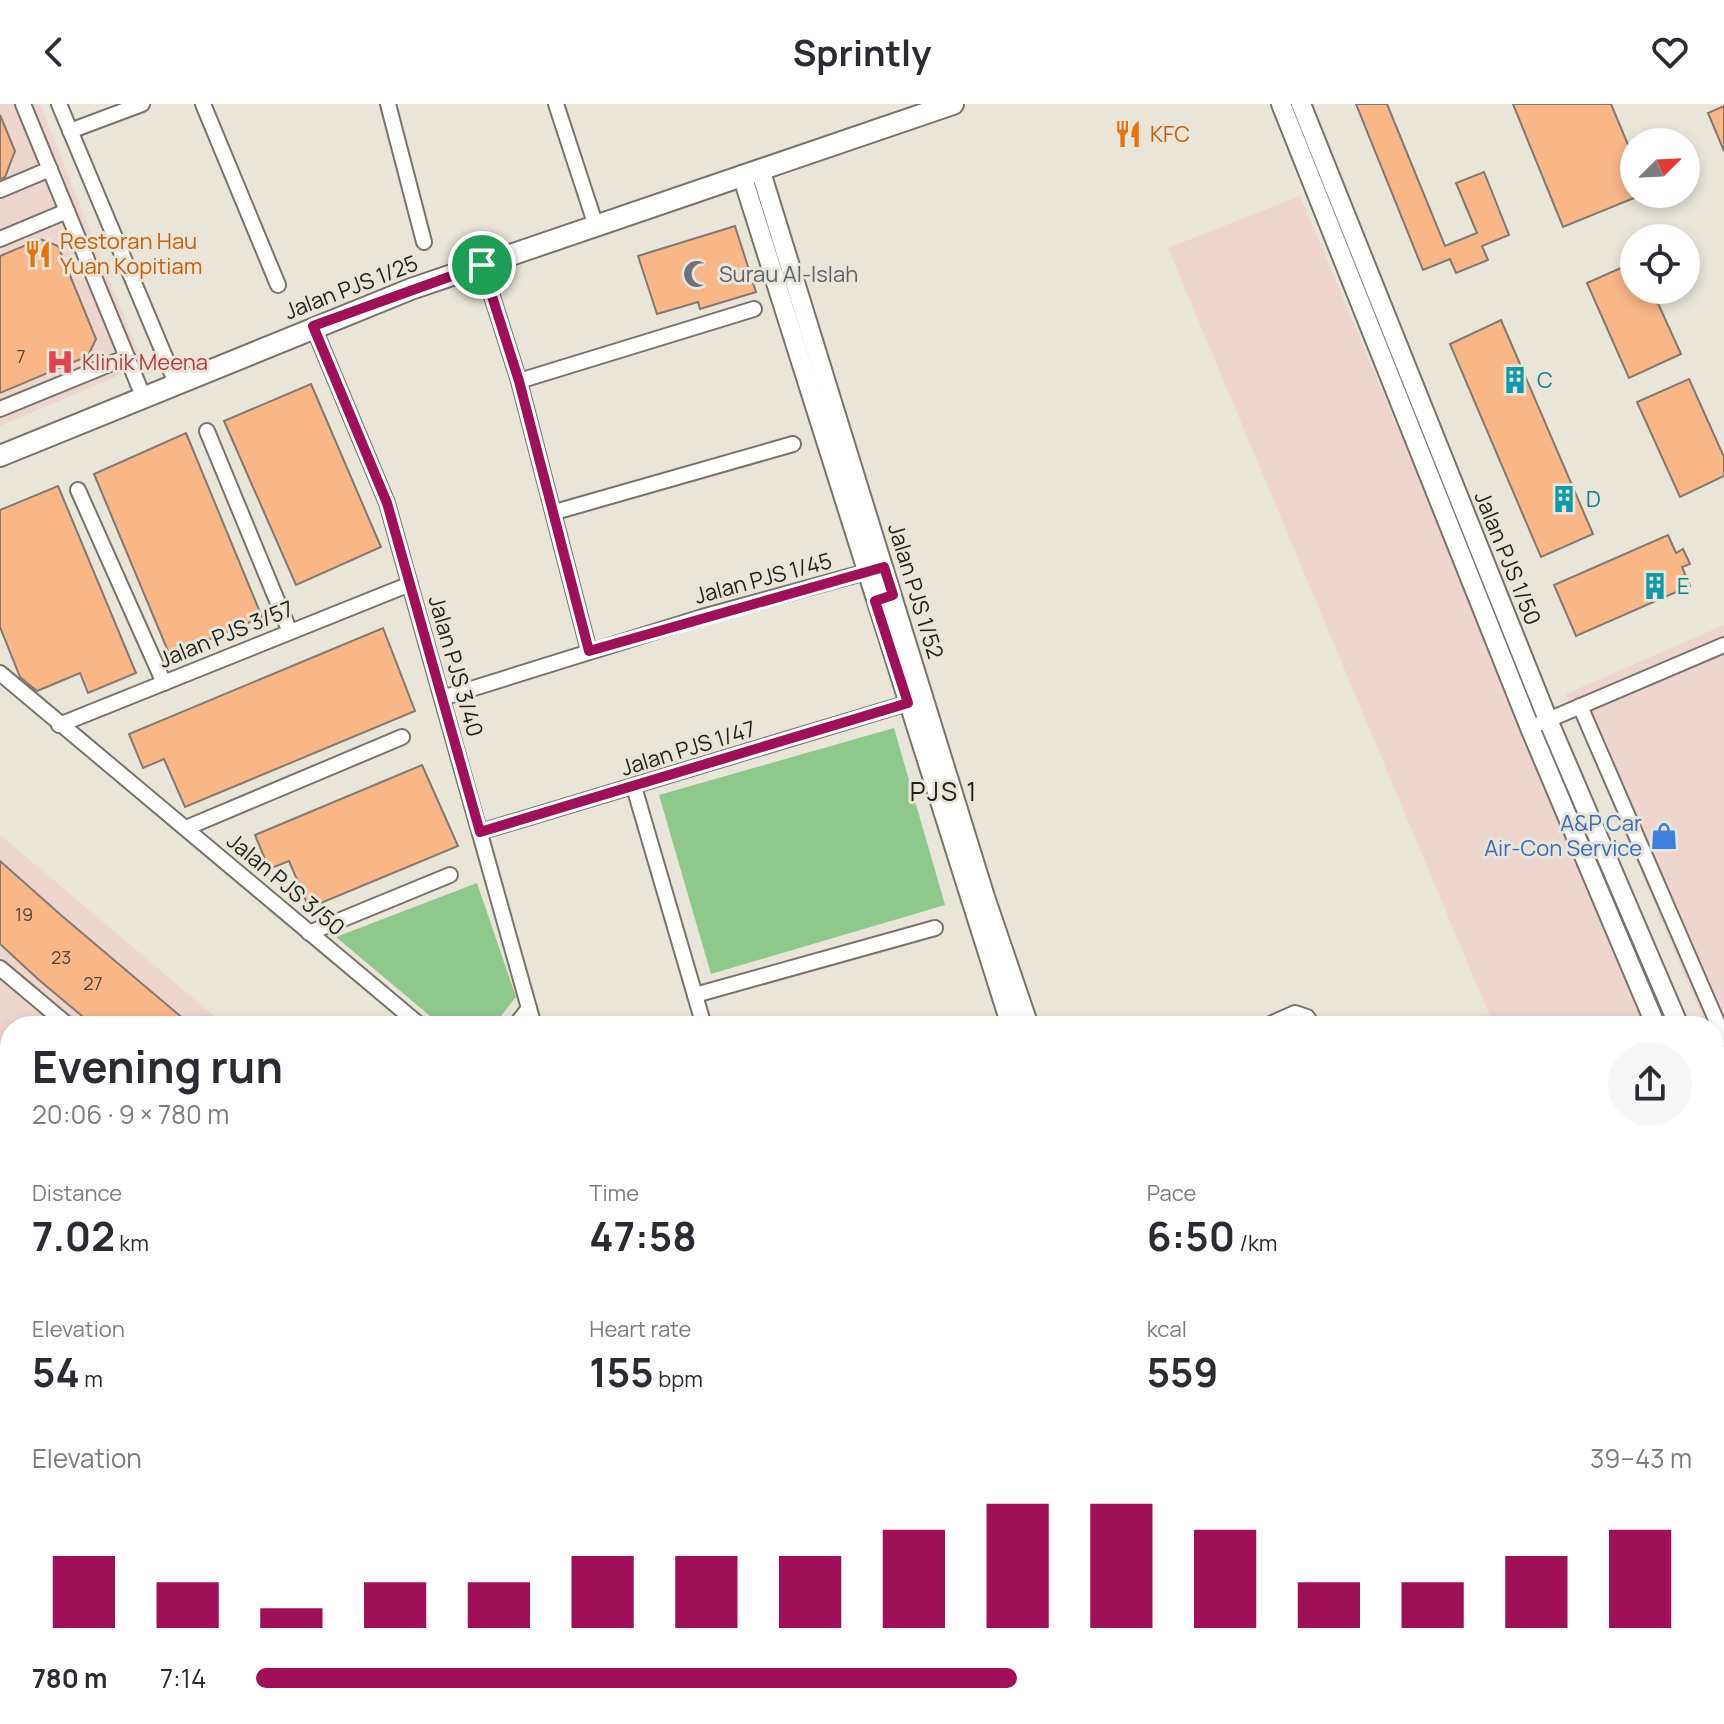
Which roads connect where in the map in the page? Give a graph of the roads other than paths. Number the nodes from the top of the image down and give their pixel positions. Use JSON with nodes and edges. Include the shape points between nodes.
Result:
{"nodes":[{"id":1,"x":23,"y":104,"type":"edge"},
{"id":2,"x":59,"y":104,"type":"edge"},
{"id":3,"x":142,"y":104,"type":"edge"},
{"id":4,"x":203,"y":104,"type":"edge"},
{"id":5,"x":388,"y":104,"type":"edge"},
{"id":6,"x":556,"y":104,"type":"edge"},
{"id":7,"x":1281,"y":104,"type":"edge"},
{"id":8,"x":1301,"y":104,"type":"edge"},
{"id":9,"x":944,"y":105,"type":"edge"},
{"id":10,"x":70,"y":131,"type":"junction"},
{"id":11,"x":50,"y":169,"type":"junction"},
{"id":12,"x":751,"y":172,"type":"junction"},
{"id":13,"x":0,"y":190,"type":"edge"},
{"id":14,"x":67,"y":211,"type":"junction"},
{"id":15,"x":596,"y":226,"type":"junction"},
{"id":16,"x":0,"y":239,"type":"edge"},
{"id":17,"x":424,"y":242,"type":"dead end"},
{"id":18,"x":482,"y":265,"type":"junction"},
{"id":19,"x":278,"y":285,"type":"dead end"},
{"id":20,"x":754,"y":309,"type":"dead end"},
{"id":21,"x":313,"y":326,"type":"junction"},
{"id":22,"x":127,"y":357,"type":"junction"},
{"id":23,"x":519,"y":381,"type":"junction"},
{"id":24,"x":176,"y":383,"type":"junction"},
{"id":25,"x":143,"y":396,"type":"junction"},
{"id":26,"x":0,"y":409,"type":"edge"},
{"id":27,"x":207,"y":431,"type":"dead end"},
{"id":28,"x":793,"y":444,"type":"dead end"},
{"id":29,"x":0,"y":456,"type":"edge"},
{"id":30,"x":78,"y":490,"type":"dead end"},
{"id":31,"x":555,"y":512,"type":"junction"},
{"id":32,"x":875,"y":570,"type":"junction"},
{"id":33,"x":410,"y":584,"type":"junction"},
{"id":34,"x":884,"y":598,"type":"junction"},
{"id":35,"x":290,"y":632,"type":"junction"},
{"id":36,"x":1724,"y":645,"type":"edge"},
{"id":37,"x":589,"y":651,"type":"junction"},
{"id":38,"x":0,"y":673,"type":"edge"},
{"id":39,"x":164,"y":683,"type":"junction"},
{"id":40,"x":442,"y":698,"type":"junction"},
{"id":41,"x":908,"y":703,"type":"junction"},
{"id":42,"x":1580,"y":706,"type":"junction"},
{"id":43,"x":1548,"y":720,"type":"junction"},
{"id":44,"x":59,"y":725,"type":"junction"},
{"id":45,"x":1530,"y":728,"type":"junction"},
{"id":46,"x":402,"y":737,"type":"dead end"},
{"id":47,"x":634,"y":787,"type":"junction"},
{"id":48,"x":186,"y":828,"type":"junction"},
{"id":49,"x":480,"y":832,"type":"junction"},
{"id":50,"x":450,"y":875,"type":"dead end"},
{"id":51,"x":935,"y":928,"type":"dead end"},
{"id":52,"x":309,"y":933,"type":"junction"},
{"id":53,"x":0,"y":968,"type":"edge"},
{"id":54,"x":695,"y":995,"type":"junction"},
{"id":55,"x":529,"y":1008,"type":"junction"},
{"id":56,"x":57,"y":1016,"type":"edge"},
{"id":57,"x":409,"y":1016,"type":"edge"},
{"id":58,"x":523,"y":1016,"type":"edge"},
{"id":59,"x":531,"y":1016,"type":"edge"},
{"id":60,"x":701,"y":1016,"type":"edge"},
{"id":61,"x":1008,"y":1016,"type":"edge"},
{"id":62,"x":1026,"y":1016,"type":"edge"},
{"id":63,"x":1652,"y":1016,"type":"edge"},
{"id":64,"x":1675,"y":1016,"type":"edge"},
{"id":65,"x":1714,"y":1016,"type":"edge"}],
"edges":[{"from":1,"to":11,"type":"street"},
{"from":2,"to":10,"type":"street"},
{"from":3,"to":10,"type":"street"},
{"from":4,"to":19,"type":"street"},
{"from":5,"to":17,"type":"street"},
{"from":6,"to":15,"type":"street"},
{"from":7,"to":45,"type":"street","name":"Jalan PJS 1/50"},
{"from":8,"to":43,"type":"street","name":"Jalan PJS 1/50"},
{"from":9,"to":12,"type":"main road","name":"Jalan PJS 1/25"},
{"from":10,"to":24,"type":"street"},
{"from":11,"to":13,"type":"street"},
{"from":11,"to":14,"type":"street"},
{"from":12,"to":15,"type":"main road","name":"Jalan PJS 1/25"},
{"from":12,"to":32,"type":"street","name":"Jalan PJS 1/52"},
{"from":14,"to":16,"type":"street"},
{"from":14,"to":22,"type":"street"},
{"from":15,"to":18,"type":"main road","name":"Jalan PJS 1/25"},
{"from":18,"to":21,"type":"main road","name":"Jalan PJS 1/25"},
{"from":18,"to":23,"type":"street"},
{"from":20,"to":23,"type":"street"},
{"from":21,"to":24,"type":"main road","name":"Jalan PJS 1/25"},
{"from":21,"to":33,"type":"street","name":"Jalan PJS 3/40","via":[[387,503]]},
{"from":22,"to":25,"type":"street"},
{"from":22,"to":26,"type":"street"},
{"from":23,"to":31,"type":"street"},
{"from":24,"to":25,"type":"main road","name":"Jalan PJS 1/25"},
{"from":25,"to":29,"type":"main road","name":"Jalan PJS 1/25"},
{"from":27,"to":35,"type":"street"},
{"from":28,"to":31,"type":"street"},
{"from":30,"to":39,"type":"street"},
{"from":31,"to":37,"type":"street"},
{"from":32,"to":34,"type":"street","name":"Jalan PJS 1/52"},
{"from":32,"to":37,"type":"street","name":"Jalan PJS 1/45"},
{"from":33,"to":35,"type":"street","name":"Jalan PJS 3/57"},
{"from":33,"to":40,"type":"street","name":"Jalan PJS 3/40"},
{"from":34,"to":41,"type":"street","name":"Jalan PJS 1/52"},
{"from":34,"to":62,"type":"street","name":"Jalan PJS 1/52"},
{"from":35,"to":39,"type":"street","name":"Jalan PJS 3/57"},
{"from":36,"to":42,"type":"street"},
{"from":37,"to":40,"type":"street","name":"Jalan PJS 1/45"},
{"from":38,"to":44,"type":"street","name":"Jalan PJS 3/50"},
{"from":39,"to":44,"type":"street","name":"Jalan PJS 3/57"},
{"from":40,"to":49,"type":"street","name":"Jalan PJS 3/40"},
{"from":41,"to":47,"type":"street","name":"Jalan PJS 1/47"},
{"from":41,"to":61,"type":"street","name":"Jalan PJS 1/52"},
{"from":42,"to":43,"type":"street"},
{"from":42,"to":65,"type":"street"},
{"from":43,"to":45,"type":"street"},
{"from":43,"to":64,"type":"street","name":"Jalan PJS 1/50"},
{"from":44,"to":48,"type":"street","name":"Jalan PJS 3/50"},
{"from":45,"to":63,"type":"street","name":"Jalan PJS 1/50"},
{"from":46,"to":48,"type":"street"},
{"from":47,"to":49,"type":"street","name":"Jalan PJS 1/47"},
{"from":47,"to":54,"type":"street"},
{"from":48,"to":52,"type":"street","name":"Jalan PJS 3/50"},
{"from":49,"to":55,"type":"street","name":"Jalan PJS 3/40"},
{"from":50,"to":52,"type":"street"},
{"from":51,"to":54,"type":"street"},
{"from":52,"to":57,"type":"street","name":"Jalan PJS 3/50"},
{"from":53,"to":56,"type":"street"},
{"from":54,"to":60,"type":"street"},
{"from":55,"to":58,"type":"street"},
{"from":55,"to":59,"type":"street","name":"Jalan PJS 3/40"}]}
